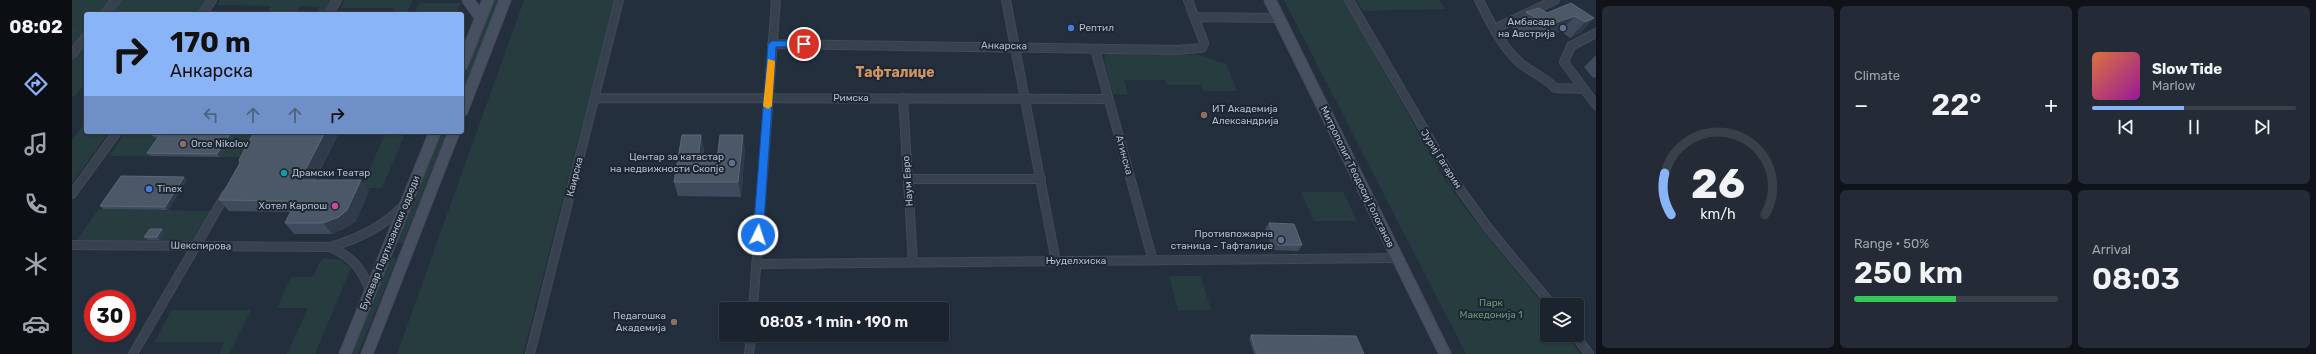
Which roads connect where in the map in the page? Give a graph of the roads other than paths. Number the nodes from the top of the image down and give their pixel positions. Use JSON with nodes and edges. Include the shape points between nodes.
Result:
{"nodes":[{"id":1,"x":116,"y":0,"type":"edge"},
{"id":2,"x":212,"y":0,"type":"edge"},
{"id":3,"x":337,"y":0,"type":"edge"},
{"id":4,"x":468,"y":0,"type":"edge"},
{"id":5,"x":488,"y":0,"type":"edge"},
{"id":6,"x":505,"y":0,"type":"edge"},
{"id":7,"x":619,"y":0,"type":"edge"},
{"id":8,"x":776,"y":0,"type":"edge"},
{"id":9,"x":1006,"y":0,"type":"edge"},
{"id":10,"x":1188,"y":0,"type":"edge"},
{"id":11,"x":1270,"y":0,"type":"edge"},
{"id":12,"x":1349,"y":0,"type":"edge"},
{"id":13,"x":1478,"y":0,"type":"edge"},
{"id":14,"x":1555,"y":0,"type":"edge"},
{"id":15,"x":107,"y":12,"type":"edge"},
{"id":16,"x":203,"y":12,"type":"edge"},
{"id":17,"x":331,"y":12,"type":"edge"},
{"id":18,"x":1194,"y":17,"type":"junction"},
{"id":19,"x":481,"y":18,"type":"junction"},
{"id":20,"x":1279,"y":18,"type":"junction"},
{"id":21,"x":1494,"y":29,"type":"junction"},
{"id":22,"x":1596,"y":34,"type":"edge"},
{"id":23,"x":84,"y":39,"type":"edge"},
{"id":24,"x":772,"y":44,"type":"junction"},
{"id":25,"x":1016,"y":46,"type":"junction"},
{"id":26,"x":1095,"y":48,"type":"junction"},
{"id":27,"x":72,"y":54,"type":"edge"},
{"id":28,"x":464,"y":60,"type":"edge"},
{"id":29,"x":1584,"y":89,"type":"junction"},
{"id":30,"x":595,"y":98,"type":"junction"},
{"id":31,"x":768,"y":98,"type":"junction"},
{"id":32,"x":903,"y":98,"type":"junction"},
{"id":33,"x":1026,"y":99,"type":"junction"},
{"id":34,"x":1108,"y":99,"type":"junction"},
{"id":35,"x":1596,"y":105,"type":"edge"},
{"id":36,"x":464,"y":106,"type":"edge"},
{"id":37,"x":116,"y":134,"type":"edge"},
{"id":38,"x":434,"y":134,"type":"edge"},
{"id":39,"x":453,"y":134,"type":"edge"},
{"id":40,"x":908,"y":179,"type":"junction"},
{"id":41,"x":1041,"y":179,"type":"junction"},
{"id":42,"x":230,"y":186,"type":"edge"},
{"id":43,"x":72,"y":194,"type":"edge"},
{"id":44,"x":406,"y":203,"type":"junction"},
{"id":45,"x":72,"y":245,"type":"edge"},
{"id":46,"x":195,"y":246,"type":"junction"},
{"id":47,"x":330,"y":247,"type":"junction"},
{"id":48,"x":1396,"y":258,"type":"junction"},
{"id":49,"x":1152,"y":261,"type":"junction"},
{"id":50,"x":1056,"y":262,"type":"junction"},
{"id":51,"x":913,"y":263,"type":"junction"},
{"id":52,"x":756,"y":264,"type":"junction"},
{"id":53,"x":370,"y":291,"type":"junction"},
{"id":54,"x":1546,"y":298,"type":"edge"},
{"id":55,"x":753,"y":302,"type":"edge"},
{"id":56,"x":750,"y":342,"type":"edge"},
{"id":57,"x":1580,"y":342,"type":"edge"},
{"id":58,"x":133,"y":354,"type":"edge"},
{"id":59,"x":345,"y":354,"type":"edge"},
{"id":60,"x":367,"y":354,"type":"edge"},
{"id":61,"x":530,"y":354,"type":"edge"},
{"id":62,"x":749,"y":354,"type":"edge"},
{"id":63,"x":1445,"y":354,"type":"edge"},
{"id":64,"x":1588,"y":354,"type":"edge"}],
"edges":[{"from":1,"to":15,"type":"street"},
{"from":2,"to":16,"type":"street"},
{"from":3,"to":17,"type":"street"},
{"from":4,"to":19,"type":"street"},
{"from":5,"to":19,"type":"street"},
{"from":6,"to":36,"type":"street"},
{"from":7,"to":30,"type":"street","name":"Каирска"},
{"from":8,"to":24,"type":"street"},
{"from":9,"to":25,"type":"street"},
{"from":10,"to":18,"type":"street","name":"Анкарска"},
{"from":11,"to":20,"type":"street","name":"Митрополит Теодосиј Гологанов"},
{"from":12,"to":54,"type":"street","name":"Јуриј Гагарин","via":[[1454,181]]},
{"from":13,"to":21,"type":"street"},
{"from":14,"to":21,"type":"street"},
{"from":18,"to":20,"type":"street"},
{"from":18,"to":26,"type":"street","name":"Анкарска","via":[[1204,45],[1202,48]]},
{"from":19,"to":28,"type":"street"},
{"from":20,"to":48,"type":"street","name":"Митрополит Теодосиј Гологанов"},
{"from":21,"to":29,"type":"street","via":[[1520,63],[1540,73],[1555,88]]},
{"from":22,"to":29,"type":"street","via":[[1573,43],[1565,52],[1564,62]]},
{"from":23,"to":27,"type":"street"},
{"from":24,"to":25,"type":"street","name":"Анкарска"},
{"from":24,"to":31,"type":"street"},
{"from":25,"to":26,"type":"street","name":"Анкарска"},
{"from":25,"to":33,"type":"street"},
{"from":26,"to":34,"type":"street","name":"Атинска"},
{"from":29,"to":35,"type":"street"},
{"from":30,"to":31,"type":"street","name":"Римска"},
{"from":30,"to":61,"type":"street","name":"Каирска"},
{"from":31,"to":32,"type":"street","name":"Римска"},
{"from":31,"to":52,"type":"street"},
{"from":32,"to":33,"type":"street","name":"Римска"},
{"from":32,"to":40,"type":"street","name":"Наум Евро"},
{"from":33,"to":34,"type":"street","name":"Римска"},
{"from":33,"to":41,"type":"street"},
{"from":34,"to":49,"type":"street","name":"Атинска"},
{"from":37,"to":43,"type":"street"},
{"from":38,"to":44,"type":"street","name":"Булевар Партизански одреди"},
{"from":39,"to":60,"type":"street","name":"Булевар Партизански одреди"},
{"from":40,"to":41,"type":"street"},
{"from":40,"to":51,"type":"street","name":"Наум Евро"},
{"from":41,"to":50,"type":"street"},
{"from":42,"to":46,"type":"street"},
{"from":44,"to":47,"type":"street","name":"Шекспирова","via":[[369,233]]},
{"from":44,"to":53,"type":"street","name":"Булевар Партизански одреди"},
{"from":45,"to":46,"type":"street","name":"Шекспирова"},
{"from":46,"to":47,"type":"street","name":"Шекспирова"},
{"from":46,"to":58,"type":"street"},
{"from":47,"to":53,"type":"street","name":"Шекспирова","via":[[346,253],[356,262],[365,274]]},
{"from":48,"to":49,"type":"street","name":"Њуделхиска"},
{"from":48,"to":63,"type":"street","name":"Митрополит Теодосиј Гологанов"},
{"from":49,"to":50,"type":"street","name":"Њуделхиска"},
{"from":50,"to":51,"type":"street","name":"Њуделхиска"},
{"from":51,"to":52,"type":"street","name":"Њуделхиска"},
{"from":52,"to":55,"type":"street"},
{"from":53,"to":59,"type":"street","name":"Булевар Партизански одреди"},
{"from":56,"to":62,"type":"street"},
{"from":57,"to":64,"type":"street"}]}
